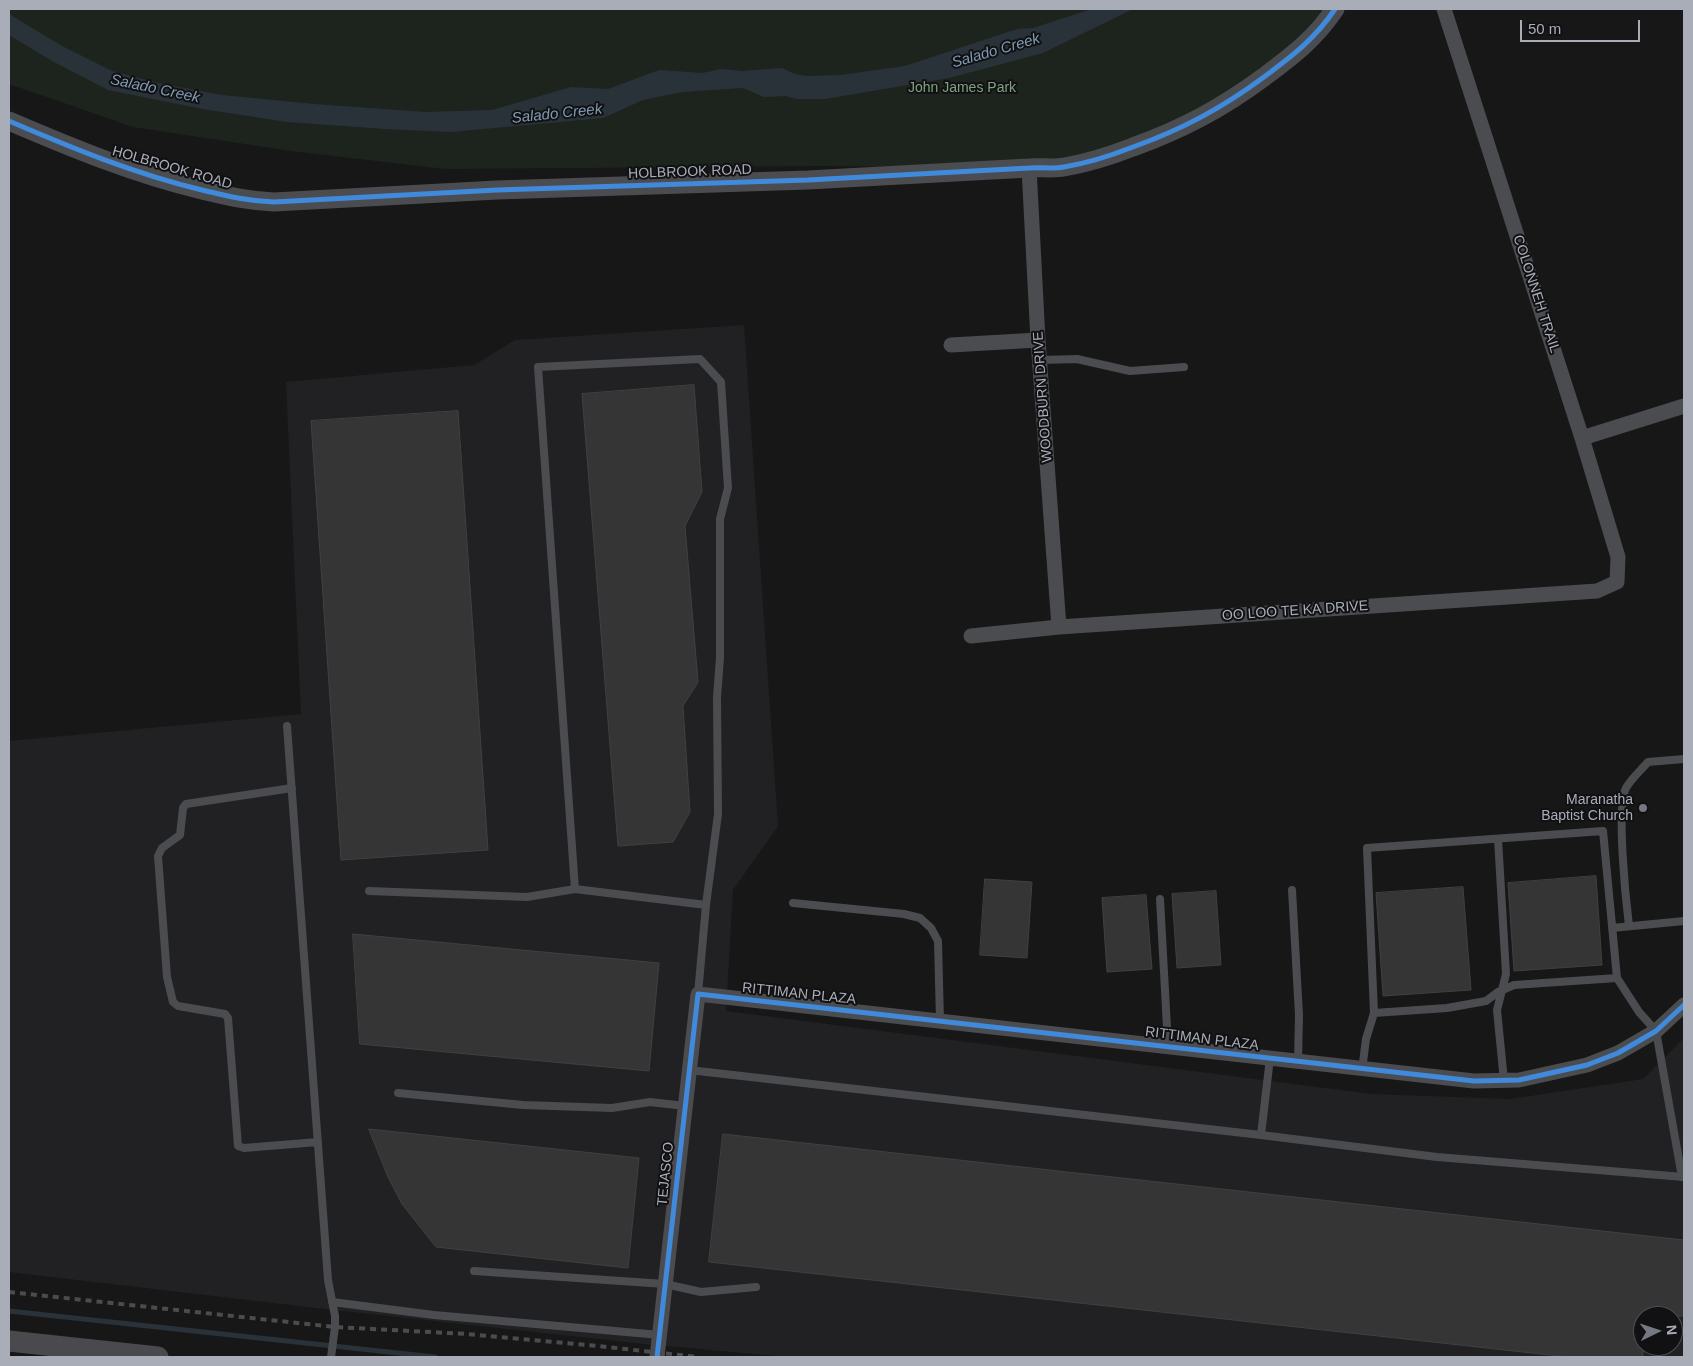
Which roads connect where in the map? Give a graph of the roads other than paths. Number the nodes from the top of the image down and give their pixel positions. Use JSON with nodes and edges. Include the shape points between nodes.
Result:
{"nodes":[{"id":1,"x":1335,"y":9,"type":"edge"},
{"id":2,"x":1444,"y":9,"type":"edge"},
{"id":3,"x":9,"y":121,"type":"edge"},
{"id":4,"x":1029,"y":168,"type":"junction"},
{"id":5,"x":1038,"y":340,"type":"junction"},
{"id":6,"x":951,"y":346,"type":"dead end"},
{"id":7,"x":1040,"y":360,"type":"junction"},
{"id":8,"x":1184,"y":367,"type":"dead end"},
{"id":9,"x":1684,"y":406,"type":"edge"},
{"id":10,"x":1582,"y":438,"type":"junction"},
{"id":11,"x":1616,"y":582,"type":"joint"},
{"id":12,"x":1059,"y":627,"type":"junction"},
{"id":13,"x":971,"y":636,"type":"dead end"},
{"id":14,"x":287,"y":726,"type":"dead end"},
{"id":15,"x":1684,"y":759,"type":"edge"},
{"id":16,"x":292,"y":788,"type":"junction"},
{"id":17,"x":1498,"y":839,"type":"junction"},
{"id":18,"x":575,"y":889,"type":"junction"},
{"id":19,"x":1292,"y":890,"type":"dead end"},
{"id":20,"x":369,"y":891,"type":"dead end"},
{"id":21,"x":1160,"y":899,"type":"dead end"},
{"id":22,"x":792,"y":903,"type":"dead end"},
{"id":23,"x":706,"y":905,"type":"junction"},
{"id":24,"x":1684,"y":921,"type":"edge"},
{"id":25,"x":1628,"y":926,"type":"junction"},
{"id":26,"x":1612,"y":928,"type":"junction"},
{"id":27,"x":1617,"y":978,"type":"junction"},
{"id":28,"x":1501,"y":990,"type":"junction"},
{"id":29,"x":698,"y":994,"type":"junction"},
{"id":30,"x":1684,"y":1005,"type":"edge"},
{"id":31,"x":1374,"y":1012,"type":"junction"},
{"id":32,"x":940,"y":1021,"type":"junction"},
{"id":33,"x":1656,"y":1030,"type":"junction"},
{"id":34,"x":1168,"y":1046,"type":"junction"},
{"id":35,"x":1270,"y":1058,"type":"junction"},
{"id":36,"x":1298,"y":1062,"type":"junction"},
{"id":37,"x":690,"y":1070,"type":"junction"},
{"id":38,"x":1362,"y":1070,"type":"junction"},
{"id":39,"x":1504,"y":1081,"type":"junction"},
{"id":40,"x":398,"y":1093,"type":"dead end"},
{"id":41,"x":685,"y":1106,"type":"junction"},
{"id":42,"x":1261,"y":1135,"type":"junction"},
{"id":43,"x":318,"y":1142,"type":"junction"},
{"id":44,"x":1683,"y":1177,"type":"edge"},
{"id":45,"x":474,"y":1271,"type":"dead end"},
{"id":46,"x":665,"y":1284,"type":"junction"},
{"id":47,"x":756,"y":1287,"type":"dead end"},
{"id":48,"x":332,"y":1302,"type":"junction"},
{"id":49,"x":660,"y":1335,"type":"junction"},
{"id":50,"x":9,"y":1341,"type":"edge"},
{"id":51,"x":332,"y":1356,"type":"edge"},
{"id":52,"x":158,"y":1357,"type":"edge"},
{"id":53,"x":657,"y":1357,"type":"edge"}],
"edges":[{"from":1,"to":4,"type":"street","name":"HOLBROOK ROAD","via":[[1300,51],[1202,118],[1165,136],[1098,160],[1062,167]]},
{"from":2,"to":10,"type":"street","name":"COLONNEH TRAIL"},
{"from":3,"to":4,"type":"street","name":"HOLBROOK ROAD","via":[[128,170],[249,202]]},
{"from":4,"to":5,"type":"street","name":"WOODBURN DRIVE"},
{"from":5,"to":6,"type":"street"},
{"from":5,"to":7,"type":"street","name":"WOODBURN DRIVE"},
{"from":7,"to":8,"type":"lane","via":[[1077,359],[1130,371]]},
{"from":7,"to":12,"type":"street","name":"WOODBURN DRIVE"},
{"from":9,"to":10,"type":"street"},
{"from":10,"to":11,"type":"street","name":"COLONNEH TRAIL","via":[[1618,557]]},
{"from":11,"to":12,"type":"street","name":"OO LOO TE KA DRIVE","via":[[1597,591]]},
{"from":12,"to":13,"type":"street","name":"OO LOO TE KA DRIVE"},
{"from":14,"to":16,"type":"lane"},
{"from":15,"to":25,"type":"lane","via":[[1648,762],[1625,789],[1621,808]]},
{"from":16,"to":43,"type":"lane"},
{"from":16,"to":43,"type":"lane","via":[[186,804],[180,835],[162,848],[158,856],[167,977],[173,1002],[178,1006],[225,1014],[228,1018],[238,1146]]},
{"from":17,"to":26,"type":"lane","via":[[1603,831]]},
{"from":17,"to":28,"type":"lane","via":[[1506,974]]},
{"from":17,"to":31,"type":"lane","via":[[1367,848]]},
{"from":18,"to":20,"type":"lane","via":[[526,897]]},
{"from":18,"to":23,"type":"lane"},
{"from":18,"to":23,"type":"lane","via":[[538,367],[700,359],[721,382],[728,488],[720,519],[718,814]]},
{"from":19,"to":36,"type":"lane","via":[[1299,1015]]},
{"from":21,"to":34,"type":"lane"},
{"from":22,"to":32,"type":"lane","via":[[920,918],[938,941]]},
{"from":23,"to":29,"type":"lane"},
{"from":24,"to":25,"type":"lane"},
{"from":25,"to":26,"type":"lane"},
{"from":26,"to":27,"type":"lane"},
{"from":27,"to":28,"type":"lane","via":[[1514,985]]},
{"from":27,"to":33,"type":"lane","via":[[1639,1012]]},
{"from":28,"to":31,"type":"lane","via":[[1486,1001],[1447,1008]]},
{"from":28,"to":39,"type":"lane","via":[[1498,1010]]},
{"from":29,"to":32,"type":"street","name":"RITTIMAN PLAZA"},
{"from":29,"to":37,"type":"street","name":"TEJASCO"},
{"from":30,"to":33,"type":"street","name":"RITTIMAN PLAZA"},
{"from":31,"to":38,"type":"lane"},
{"from":32,"to":34,"type":"street","name":"RITTIMAN PLAZA"},
{"from":33,"to":39,"type":"street","name":"RITTIMAN PLAZA","via":[[1618,1053],[1587,1065]]},
{"from":33,"to":44,"type":"lane"},
{"from":34,"to":35,"type":"street","name":"RITTIMAN PLAZA"},
{"from":35,"to":36,"type":"street","name":"RITTIMAN PLAZA"},
{"from":35,"to":42,"type":"lane"},
{"from":36,"to":38,"type":"street","name":"RITTIMAN PLAZA"},
{"from":37,"to":41,"type":"street","name":"TEJASCO"},
{"from":37,"to":42,"type":"lane"},
{"from":38,"to":39,"type":"street","name":"RITTIMAN PLAZA"},
{"from":40,"to":41,"type":"lane","via":[[523,1105],[612,1108],[650,1102]]},
{"from":41,"to":46,"type":"street","name":"TEJASCO"},
{"from":42,"to":44,"type":"lane","via":[[1437,1157]]},
{"from":43,"to":48,"type":"lane"},
{"from":45,"to":46,"type":"lane"},
{"from":46,"to":47,"type":"lane","via":[[702,1292]]},
{"from":46,"to":49,"type":"street","name":"TEJASCO"},
{"from":48,"to":49,"type":"lane","via":[[434,1315]]},
{"from":48,"to":51,"type":"lane","via":[[335,1316]]},
{"from":49,"to":53,"type":"street","name":"TEJASCO"},
{"from":50,"to":52,"type":"main road"}]}
